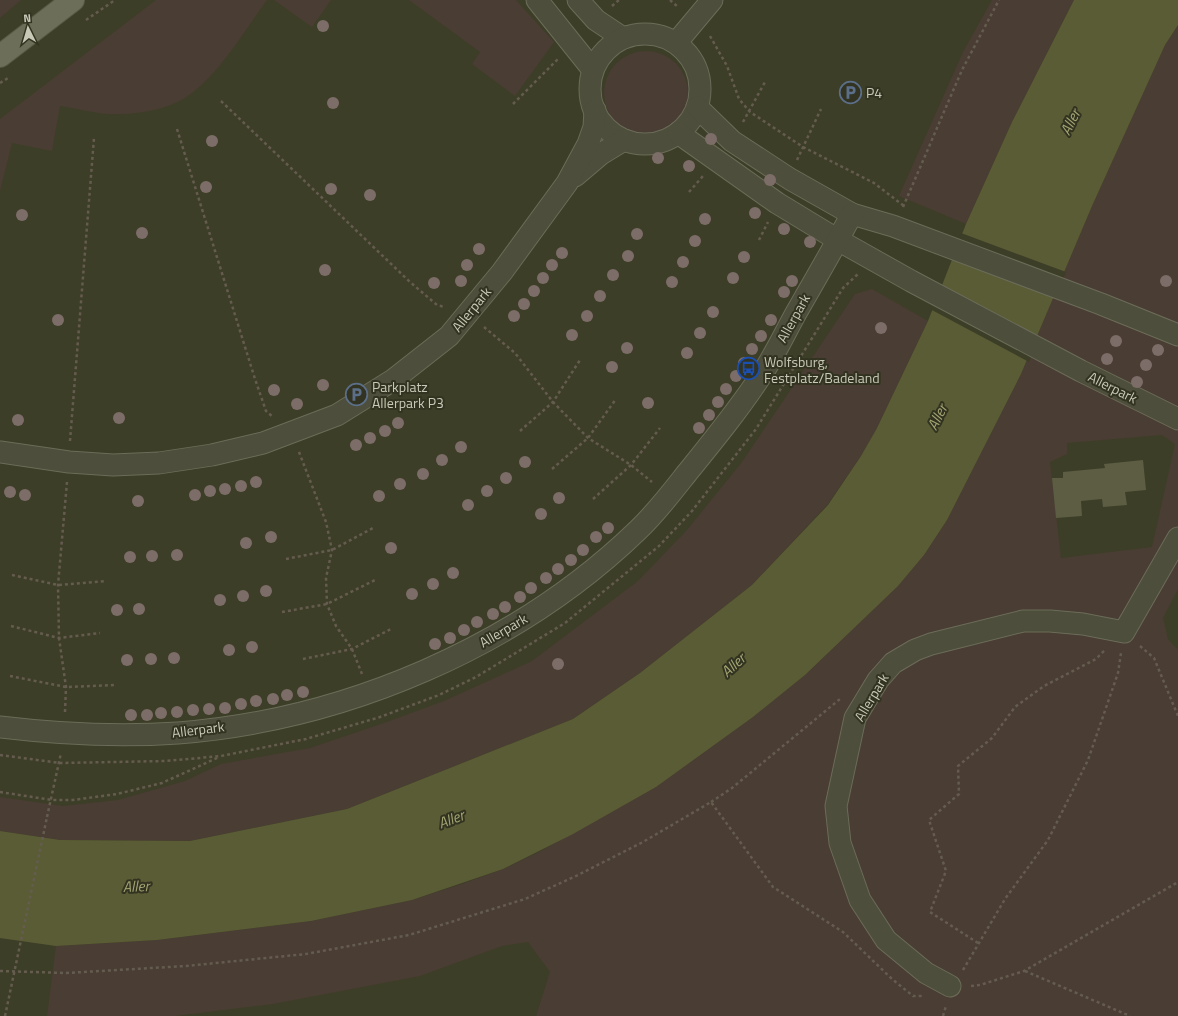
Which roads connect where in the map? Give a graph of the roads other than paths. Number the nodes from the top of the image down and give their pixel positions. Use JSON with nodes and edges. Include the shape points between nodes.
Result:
{"nodes":[{"id":1,"x":73,"y":0,"type":"edge"},
{"id":2,"x":537,"y":0,"type":"edge"},
{"id":3,"x":578,"y":0,"type":"edge"},
{"id":4,"x":712,"y":0,"type":"edge"},
{"id":5,"x":623,"y":38,"type":"junction"},
{"id":6,"x":676,"y":43,"type":"junction"},
{"id":7,"x":0,"y":56,"type":"edge"},
{"id":8,"x":593,"y":70,"type":"junction"},
{"id":9,"x":697,"y":107,"type":"junction"},
{"id":10,"x":595,"y":110,"type":"junction"},
{"id":11,"x":678,"y":133,"type":"junction"},
{"id":12,"x":624,"y":140,"type":"junction"},
{"id":13,"x":567,"y":183,"type":"junction"},
{"id":14,"x":852,"y":214,"type":"junction"},
{"id":15,"x":838,"y":240,"type":"junction"},
{"id":16,"x":1178,"y":335,"type":"edge"},
{"id":17,"x":1178,"y":419,"type":"edge"},
{"id":18,"x":0,"y":452,"type":"edge"},
{"id":19,"x":1178,"y":538,"type":"edge"},
{"id":20,"x":0,"y":727,"type":"edge"},
{"id":21,"x":950,"y":986,"type":"road end"}],
"edges":[{"from":1,"to":7,"type":"main road"},
{"from":2,"to":8,"type":"street"},
{"from":3,"to":5,"type":"street","via":[[596,20]]},
{"from":4,"to":6,"type":"street"},
{"from":5,"to":6,"type":"street","name":"Allerpark","via":[[656,34]]},
{"from":5,"to":8,"type":"street","name":"Allerpark","via":[[601,55]]},
{"from":6,"to":9,"type":"street","name":"Allerpark","via":[[690,56],[697,70],[700,84]]},
{"from":8,"to":10,"type":"street","name":"Allerpark","via":[[590,96]]},
{"from":9,"to":11,"type":"street","name":"Allerpark","via":[[689,122]]},
{"from":9,"to":14,"type":"street","via":[[732,141],[790,179]]},
{"from":10,"to":12,"type":"street","name":"Allerpark","via":[[602,123]]},
{"from":10,"to":13,"type":"street","name":"Allerpark","via":[[594,127],[588,144]]},
{"from":11,"to":12,"type":"street","name":"Allerpark","via":[[661,141],[642,143]]},
{"from":11,"to":15,"type":"street","name":"Allerpark","via":[[777,203]]},
{"from":12,"to":13,"type":"street","name":"Allerpark","via":[[601,154]]},
{"from":13,"to":18,"type":"street","name":"Allerpark","via":[[502,272],[449,336],[393,380],[337,415],[263,443],[212,455],[159,463],[113,465],[68,462]]},
{"from":14,"to":15,"type":"street","name":"Allerpark"},
{"from":14,"to":16,"type":"street","via":[[893,226]]},
{"from":15,"to":17,"type":"street","name":"Allerpark","via":[[1081,371]]},
{"from":15,"to":20,"type":"street","name":"Allerpark","via":[[762,374],[702,455],[639,529],[589,573],[538,610],[420,674],[370,693],[266,721],[178,733],[63,733]]},
{"from":19,"to":21,"type":"street","name":"Allerpark","via":[[1124,632],[1082,624],[1023,622],[931,644],[893,663],[878,680],[855,718],[836,806],[840,843],[860,900],[886,940],[926,973]]}]}
